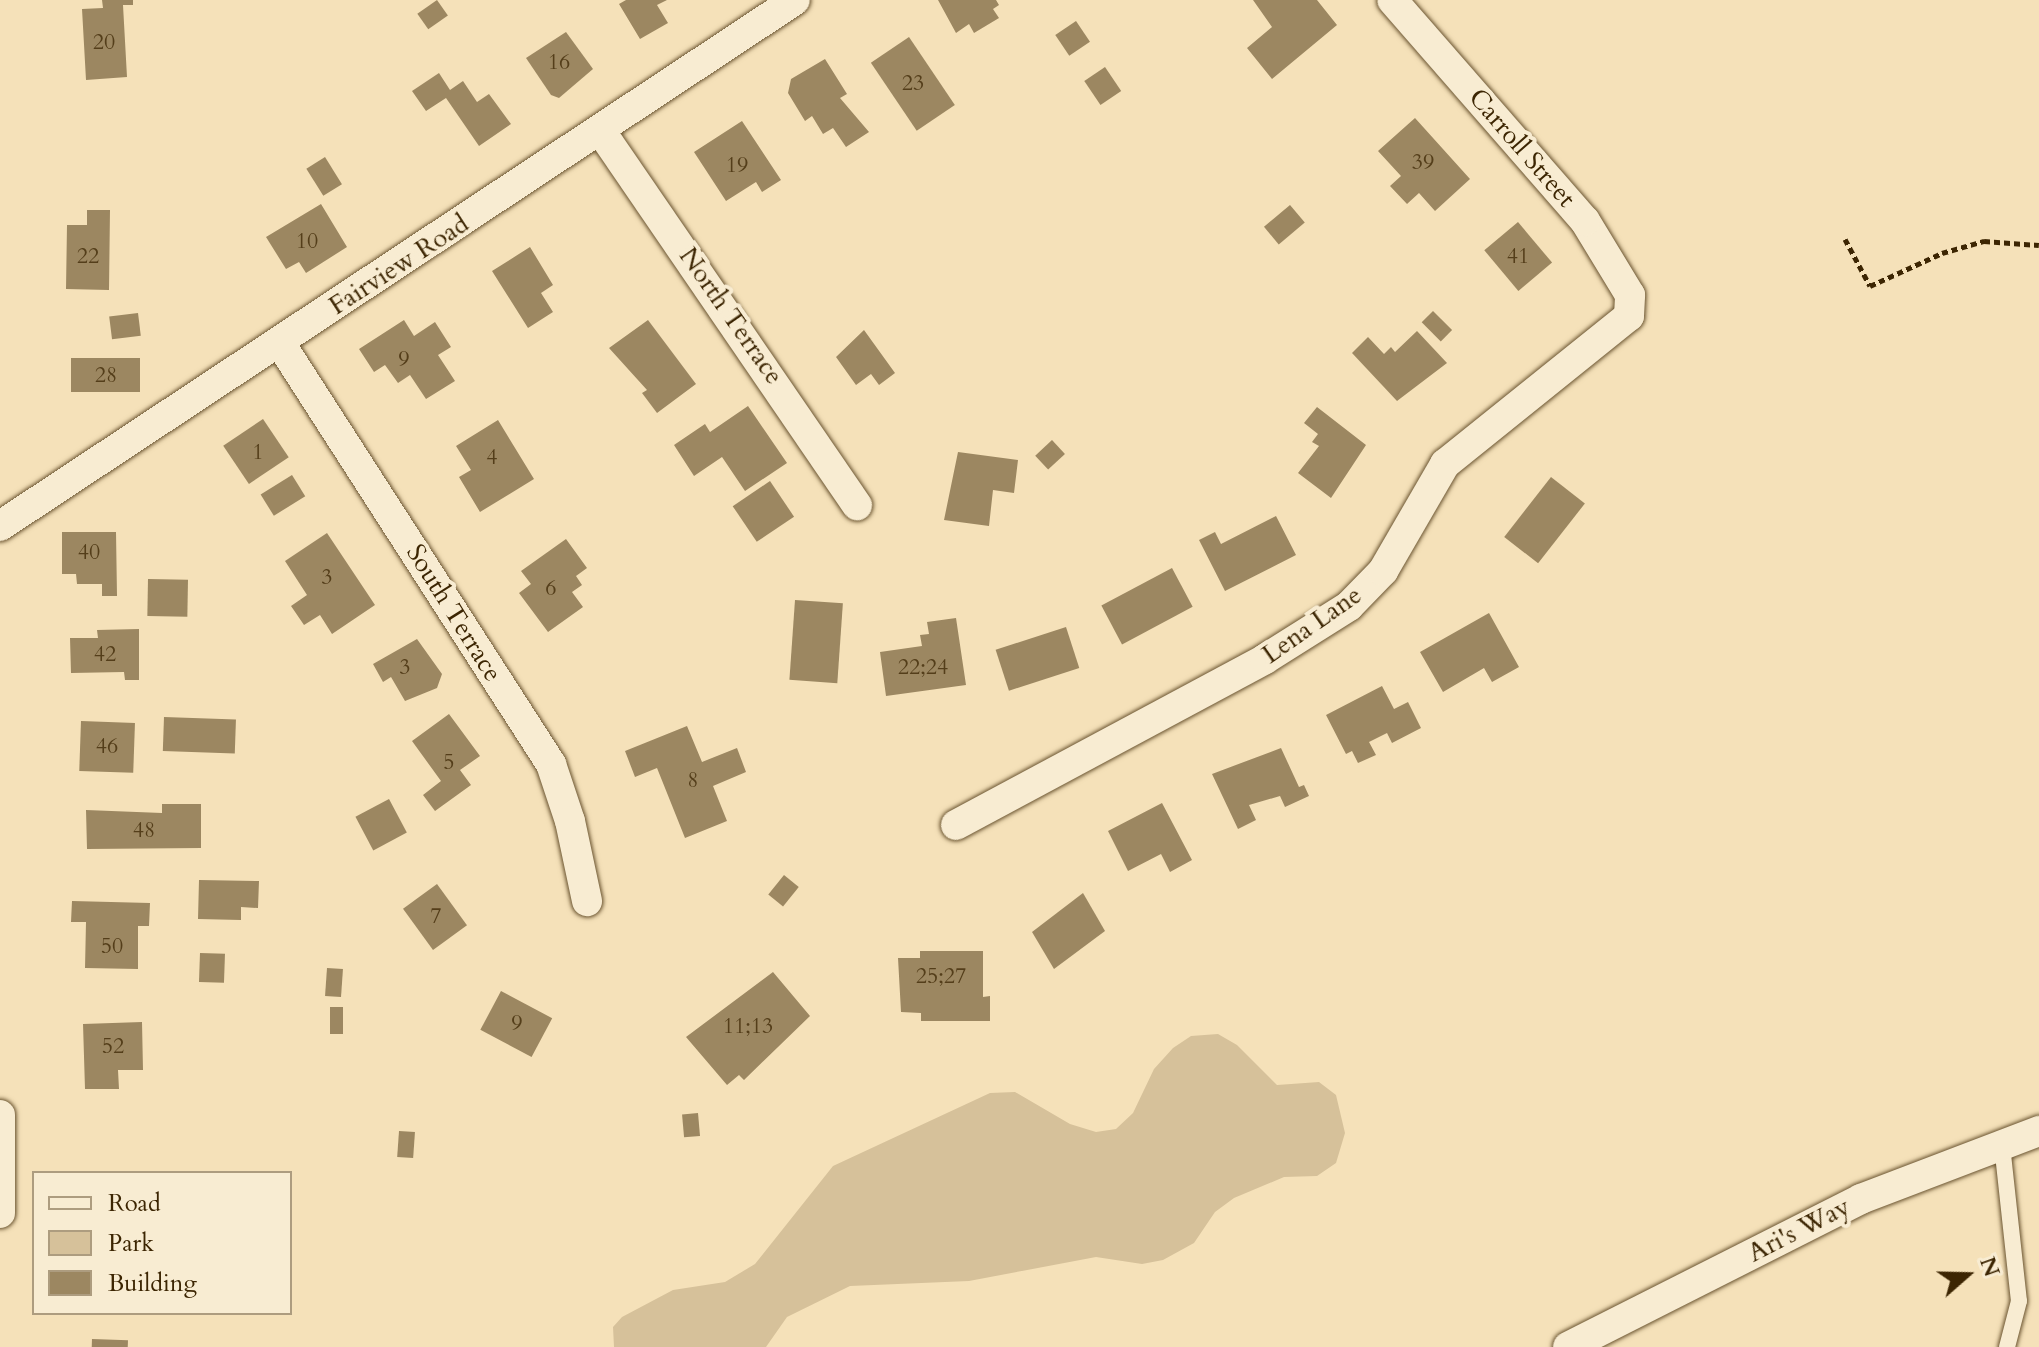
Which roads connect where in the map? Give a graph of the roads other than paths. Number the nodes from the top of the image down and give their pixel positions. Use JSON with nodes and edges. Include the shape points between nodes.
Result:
{"nodes":[{"id":1,"x":795,"y":0,"type":"edge"},
{"id":2,"x":1392,"y":0,"type":"edge"},
{"id":3,"x":600,"y":130,"type":"junction"},
{"id":4,"x":1630,"y":309,"type":"joint"},
{"id":5,"x":280,"y":343,"type":"junction"},
{"id":6,"x":857,"y":505,"type":"dead end"},
{"id":7,"x":0,"y":526,"type":"edge"},
{"id":8,"x":956,"y":825,"type":"dead end"},
{"id":9,"x":587,"y":901,"type":"dead end"},
{"id":10,"x":0,"y":1115,"type":"edge"},
{"id":11,"x":2039,"y":1131,"type":"edge"},
{"id":12,"x":2002,"y":1145,"type":"junction"},
{"id":13,"x":0,"y":1213,"type":"edge"},
{"id":14,"x":1568,"y":1347,"type":"edge"},
{"id":15,"x":2007,"y":1347,"type":"edge"}],
"edges":[{"from":1,"to":3,"type":"street","name":"Fairview Road"},
{"from":2,"to":4,"type":"street","name":"Carroll Street","via":[[1585,221],[1630,295]]},
{"from":3,"to":5,"type":"street","name":"Fairview Road"},
{"from":3,"to":6,"type":"street","name":"North Terrace"},
{"from":4,"to":8,"type":"street","name":"Lena Lane","via":[[1629,316],[1582,358],[1445,464],[1383,571],[1349,606],[1265,659]]},
{"from":5,"to":7,"type":"street","name":"Fairview Road"},
{"from":5,"to":9,"type":"street","name":"South Terrace","via":[[551,764]]},
{"from":10,"to":13,"type":"street"},
{"from":11,"to":12,"type":"street","name":"Ari's Way"},
{"from":12,"to":14,"type":"street","name":"Ari's Way","via":[[1861,1199]]},
{"from":12,"to":15,"type":"lane","via":[[2019,1301]]}]}
